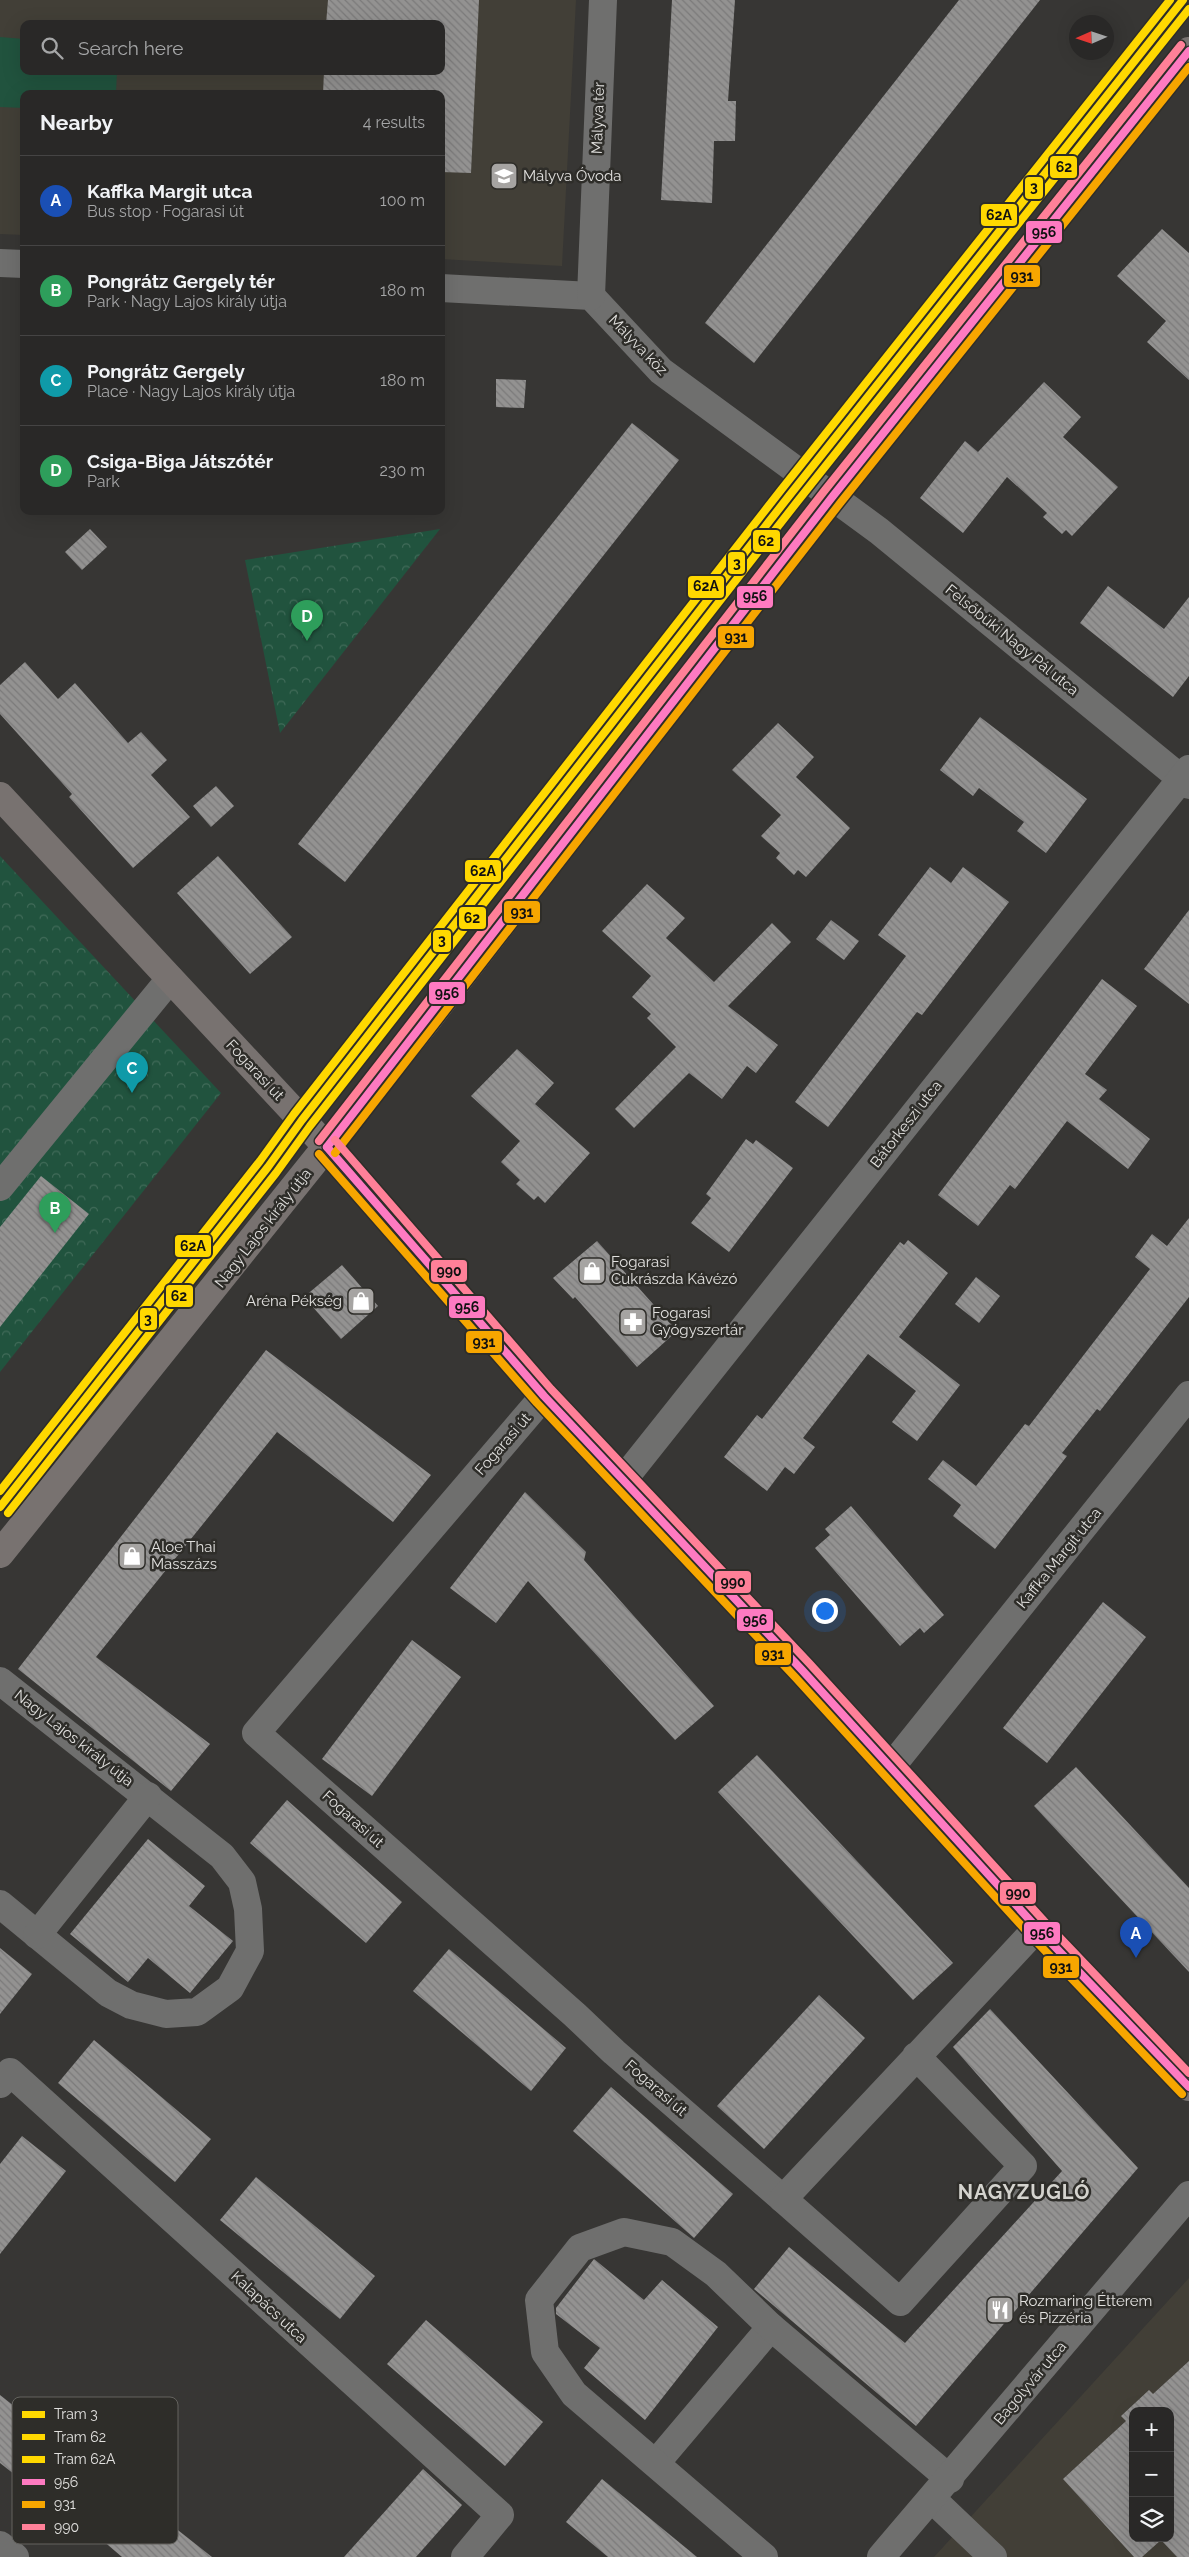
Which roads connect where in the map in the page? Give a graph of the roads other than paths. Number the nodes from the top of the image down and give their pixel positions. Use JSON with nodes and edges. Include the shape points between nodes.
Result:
{"nodes":[{"id":1,"x":603,"y":0,"type":"edge"},
{"id":2,"x":1189,"y":51,"type":"edge"},
{"id":3,"x":0,"y":263,"type":"edge"},
{"id":4,"x":20,"y":264,"type":"edge"},
{"id":5,"x":445,"y":288,"type":"edge"},
{"id":6,"x":591,"y":296,"type":"junction"},
{"id":7,"x":833,"y":496,"type":"junction"},
{"id":8,"x":1186,"y":777,"type":"edge"},
{"id":9,"x":0,"y":796,"type":"edge"},
{"id":10,"x":170,"y":979,"type":"junction"},
{"id":11,"x":327,"y":1147,"type":"junction"},
{"id":12,"x":0,"y":1187,"type":"edge"},
{"id":13,"x":1189,"y":1395,"type":"edge"},
{"id":14,"x":544,"y":1396,"type":"junction"},
{"id":15,"x":623,"y":1480,"type":"junction"},
{"id":16,"x":0,"y":1554,"type":"edge"},
{"id":17,"x":0,"y":1681,"type":"edge"},
{"id":18,"x":891,"y":1768,"type":"junction"},
{"id":19,"x":148,"y":1796,"type":"junction"},
{"id":20,"x":0,"y":1904,"type":"edge"},
{"id":21,"x":1037,"y":1928,"type":"junction"},
{"id":22,"x":37,"y":1935,"type":"junction"},
{"id":23,"x":916,"y":2056,"type":"junction"},
{"id":24,"x":0,"y":2084,"type":"edge"},
{"id":25,"x":1189,"y":2087,"type":"edge"},
{"id":26,"x":1189,"y":2195,"type":"edge"},
{"id":27,"x":783,"y":2199,"type":"junction"},
{"id":28,"x":771,"y":2328,"type":"junction"},
{"id":29,"x":656,"y":2463,"type":"junction"},
{"id":30,"x":950,"y":2479,"type":"junction"},
{"id":31,"x":932,"y":2499,"type":"junction"},
{"id":32,"x":0,"y":2545,"type":"edge"},
{"id":33,"x":15,"y":2557,"type":"edge"},
{"id":34,"x":465,"y":2557,"type":"edge"},
{"id":35,"x":764,"y":2557,"type":"edge"},
{"id":36,"x":881,"y":2557,"type":"edge"},
{"id":37,"x":993,"y":2557,"type":"edge"}],
"edges":[{"from":1,"to":6,"type":"street","name":"Mályva tér"},
{"from":2,"to":7,"type":"main road","name":"Nagy Lajos király útja"},
{"from":3,"to":4,"type":"street"},
{"from":5,"to":6,"type":"street"},
{"from":6,"to":7,"type":"street","name":"Mályva köz","via":[[661,371]]},
{"from":7,"to":8,"type":"street","name":"Felsőbüki Nagy Pál utca"},
{"from":7,"to":11,"type":"main road","name":"Nagy Lajos király útja"},
{"from":8,"to":15,"type":"street","name":"Bátorkeszi utca"},
{"from":9,"to":10,"type":"main road","name":"Fogarasi út"},
{"from":10,"to":11,"type":"main road","name":"Fogarasi út"},
{"from":10,"to":12,"type":"street"},
{"from":11,"to":14,"type":"main road","name":"Fogarasi út"},
{"from":11,"to":16,"type":"main road","name":"Nagy Lajos király útja"},
{"from":13,"to":18,"type":"street","name":"Kaffka Margit utca"},
{"from":14,"to":15,"type":"main road","name":"Fogarasi út"},
{"from":14,"to":27,"type":"street","name":"Fogarasi út","via":[[256,1733]]},
{"from":15,"to":18,"type":"main road","name":"Fogarasi út"},
{"from":17,"to":19,"type":"street","name":"Nagy Lajos király útja"},
{"from":18,"to":21,"type":"main road","name":"Fogarasi út"},
{"from":19,"to":22,"type":"street","name":"Nagy Lajos király útja"},
{"from":19,"to":22,"type":"street","name":"Nagy Lajos király útja","via":[[222,1856],[242,1882],[248,1909],[250,1951],[230,1988],[197,2012],[166,2014],[132,2005],[108,1993]]},
{"from":20,"to":22,"type":"street","name":"Nagy Lajos király útja"},
{"from":21,"to":23,"type":"street"},
{"from":21,"to":25,"type":"main road","name":"Fogarasi út"},
{"from":23,"to":27,"type":"street"},
{"from":23,"to":27,"type":"street","name":"Fogarasi út","via":[[1023,2166],[900,2302]]},
{"from":24,"to":34,"type":"street","name":"Kalapács utca","via":[[10,2072],[500,2515]]},
{"from":26,"to":30,"type":"street","name":"Bagolyvár utca"},
{"from":28,"to":29,"type":"street"},
{"from":28,"to":29,"type":"street","via":[[716,2274],[672,2242],[624,2232],[580,2248],[538,2300],[546,2352],[574,2394]]},
{"from":28,"to":30,"type":"street"},
{"from":29,"to":35,"type":"street"},
{"from":30,"to":31,"type":"street","name":"Bagolyvár utca"},
{"from":31,"to":36,"type":"street","name":"Bagolyvár utca"},
{"from":31,"to":37,"type":"street"},
{"from":32,"to":33,"type":"street"}]}
